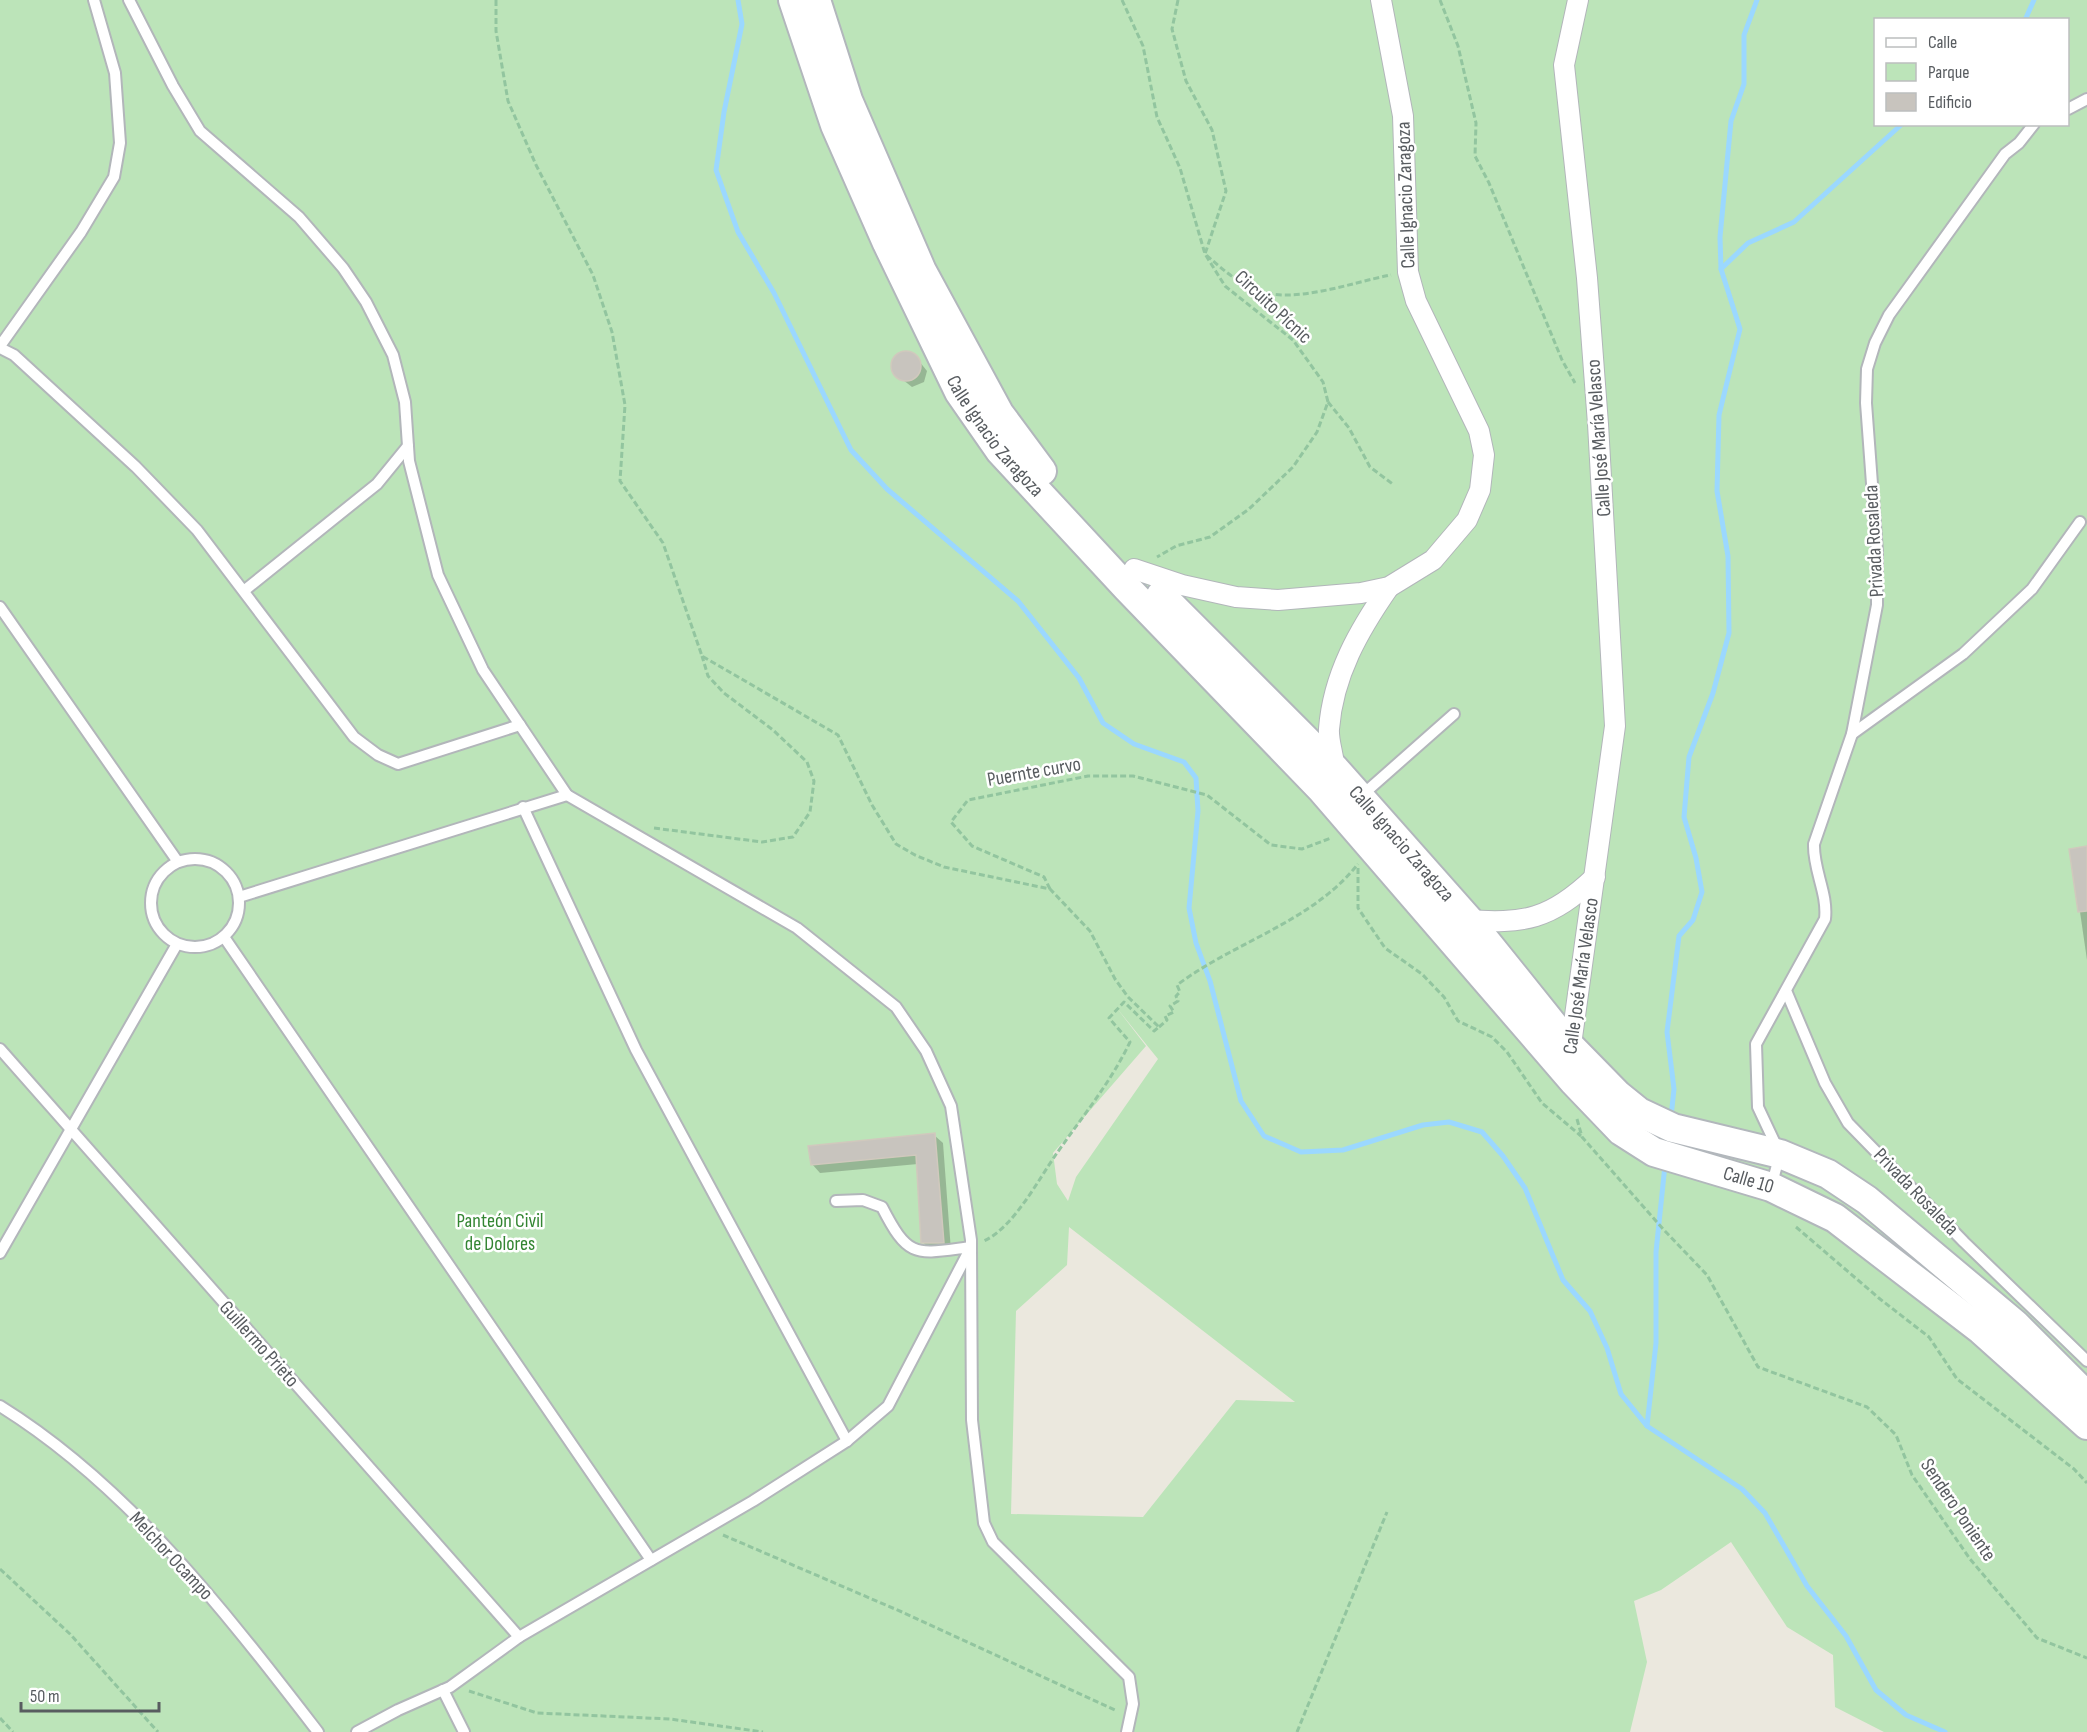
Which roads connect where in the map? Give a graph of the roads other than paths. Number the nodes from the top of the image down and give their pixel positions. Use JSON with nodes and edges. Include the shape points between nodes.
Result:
{"nodes":[{"id":1,"x":94,"y":0,"type":"edge"},
{"id":2,"x":129,"y":0,"type":"edge"},
{"id":3,"x":793,"y":0,"type":"edge"},
{"id":4,"x":816,"y":0,"type":"edge"},
{"id":5,"x":1381,"y":0,"type":"edge"},
{"id":6,"x":1578,"y":0,"type":"edge"},
{"id":7,"x":2087,"y":99,"type":"edge"},
{"id":8,"x":2069,"y":108,"type":"edge"},
{"id":9,"x":2032,"y":126,"type":"edge"},
{"id":10,"x":0,"y":347,"type":"edge"},
{"id":11,"x":408,"y":446,"type":"junction"},
{"id":12,"x":2080,"y":522,"type":"dead end"},
{"id":13,"x":1134,"y":569,"type":"junction"},
{"id":14,"x":1389,"y":587,"type":"junction"},
{"id":15,"x":245,"y":591,"type":"junction"},
{"id":16,"x":0,"y":607,"type":"edge"},
{"id":17,"x":1454,"y":714,"type":"dead end"},
{"id":18,"x":520,"y":725,"type":"junction"},
{"id":19,"x":1852,"y":734,"type":"junction"},
{"id":20,"x":1328,"y":779,"type":"junction"},
{"id":21,"x":567,"y":795,"type":"junction"},
{"id":22,"x":1360,"y":797,"type":"junction"},
{"id":23,"x":523,"y":807,"type":"junction"},
{"id":24,"x":178,"y":862,"type":"junction"},
{"id":25,"x":1594,"y":877,"type":"junction"},
{"id":26,"x":239,"y":897,"type":"junction"},
{"id":27,"x":1434,"y":918,"type":"junction"},
{"id":28,"x":1469,"y":920,"type":"junction"},
{"id":29,"x":224,"y":937,"type":"junction"},
{"id":30,"x":177,"y":944,"type":"junction"},
{"id":31,"x":1787,"y":993,"type":"junction"},
{"id":32,"x":1571,"y":1047,"type":"junction"},
{"id":33,"x":0,"y":1049,"type":"edge"},
{"id":34,"x":1570,"y":1078,"type":"junction"},
{"id":35,"x":70,"y":1130,"type":"junction"},
{"id":36,"x":1780,"y":1154,"type":"junction"},
{"id":37,"x":1771,"y":1187,"type":"junction"},
{"id":38,"x":836,"y":1201,"type":"dead end"},
{"id":39,"x":971,"y":1247,"type":"junction"},
{"id":40,"x":0,"y":1253,"type":"edge"},
{"id":41,"x":2087,"y":1361,"type":"edge"},
{"id":42,"x":2087,"y":1396,"type":"edge"},
{"id":43,"x":0,"y":1406,"type":"edge"},
{"id":44,"x":2087,"y":1425,"type":"edge"},
{"id":45,"x":847,"y":1441,"type":"junction"},
{"id":46,"x":651,"y":1560,"type":"junction"},
{"id":47,"x":519,"y":1637,"type":"junction"},
{"id":48,"x":443,"y":1690,"type":"junction"},
{"id":49,"x":318,"y":1732,"type":"edge"},
{"id":50,"x":357,"y":1732,"type":"edge"},
{"id":51,"x":464,"y":1732,"type":"edge"},
{"id":52,"x":1127,"y":1732,"type":"edge"}],
"edges":[{"from":1,"to":10,"type":"lane","via":[[115,73],[120,143],[114,177],[81,232]]},
{"from":2,"to":11,"type":"lane","via":[[200,131],[299,218],[343,268],[366,302],[393,355],[405,402]]},
{"from":3,"to":20,"type":"street","name":"Calle Ignacio Zaragoza","via":[[835,125],[926,327],[970,408],[1016,468],[1127,588]]},
{"from":4,"to":13,"type":"street","name":"Calle Ignacio Zaragoza","via":[[848,100],[922,271],[999,413],[1056,488]]},
{"from":5,"to":14,"type":"street","name":"Calle Ignacio Zaragoza","via":[[1403,116],[1408,272],[1416,301],[1479,430],[1484,455],[1480,490],[1467,520],[1433,560]]},
{"from":6,"to":25,"type":"street","name":"Calle José María Velasco","via":[[1564,65],[1605,507],[1615,718]]},
{"from":7,"to":8,"type":"lane"},
{"from":9,"to":19,"type":"lane","name":"Privada Rosaleda","via":[[2005,154],[1919,270],[1889,315],[1867,369],[1877,606]]},
{"from":10,"to":15,"type":"lane","via":[[14,355],[136,467],[197,530]]},
{"from":11,"to":15,"type":"lane","via":[[377,484]]},
{"from":11,"to":18,"type":"lane","via":[[438,574],[483,670]]},
{"from":12,"to":19,"type":"lane","via":[[2032,589],[1963,654]]},
{"from":13,"to":14,"type":"street","name":"Calle Ignacio Zaragoza","via":[[1236,597],[1278,600]]},
{"from":13,"to":20,"type":"street","name":"Calle Ignacio Zaragoza"},
{"from":14,"to":20,"type":"street","name":"Calle Ignacio Zaragoza","via":[[1349,650],[1335,692]]},
{"from":15,"to":18,"type":"lane","via":[[354,737],[378,755],[398,764]]},
{"from":16,"to":24,"type":"lane"},
{"from":17,"to":22,"type":"lane"},
{"from":18,"to":21,"type":"lane"},
{"from":19,"to":31,"type":"lane","name":"Privada Rosaleda","via":[[1814,843],[1813,857],[1827,904],[1825,919]]},
{"from":20,"to":22,"type":"street","name":"Calle Ignacio Zaragoza"},
{"from":20,"to":27,"type":"street","name":"Calle Ignacio Zaragoza","via":[[1368,859]]},
{"from":21,"to":23,"type":"lane"},
{"from":21,"to":39,"type":"lane","via":[[797,928],[896,1007],[926,1051],[951,1106]]},
{"from":22,"to":28,"type":"street","name":"Calle Ignacio Zaragoza"},
{"from":23,"to":26,"type":"lane"},
{"from":23,"to":45,"type":"lane","via":[[636,1050]]},
{"from":24,"to":26,"type":"lane","via":[[191,859],[217,864],[235,884]]},
{"from":24,"to":30,"type":"lane","via":[[158,878],[151,903],[158,927]]},
{"from":25,"to":28,"type":"street","name":"Calle José María Velasco","via":[[1549,913],[1516,921]]},
{"from":25,"to":32,"type":"street","name":"Calle José María Velasco"},
{"from":26,"to":29,"type":"lane","via":[[234,925]]},
{"from":27,"to":28,"type":"street","name":"Calle José María Velasco"},
{"from":27,"to":34,"type":"street","name":"Calle 10"},
{"from":28,"to":32,"type":"street","name":"Calle 10"},
{"from":29,"to":30,"type":"lane","via":[[201,947]]},
{"from":29,"to":46,"type":"lane"},
{"from":30,"to":35,"type":"lane"},
{"from":31,"to":36,"type":"lane","name":"Privada Rosaleda","via":[[1756,1044],[1758,1107]]},
{"from":31,"to":41,"type":"lane","name":"Privada Rosaleda","via":[[1848,1123]]},
{"from":32,"to":34,"type":"street","name":"Calle José María Velasco"},
{"from":32,"to":36,"type":"street","name":"Calle 10","via":[[1618,1095],[1664,1124]]},
{"from":33,"to":35,"type":"lane","name":"Guillermo Prieto"},
{"from":34,"to":37,"type":"street","name":"Calle 10","via":[[1620,1131],[1665,1156]]},
{"from":35,"to":40,"type":"lane"},
{"from":35,"to":47,"type":"lane","name":"Guillermo Prieto"},
{"from":36,"to":37,"type":"lane"},
{"from":36,"to":42,"type":"street","name":"Calle 10","via":[[1828,1174],[1867,1200],[2015,1324]]},
{"from":37,"to":44,"type":"street","name":"Calle 10","via":[[1835,1218],[1981,1330]]},
{"from":38,"to":39,"type":"lane","via":[[863,1200],[882,1207],[898,1239],[923,1253]]},
{"from":39,"to":45,"type":"lane","via":[[888,1406]]},
{"from":39,"to":52,"type":"lane","via":[[972,1420],[984,1523],[993,1542],[1129,1677],[1133,1704]]},
{"from":43,"to":49,"type":"lane","name":"Melchor Ocampo","via":[[90,1473],[148,1528],[251,1644]]},
{"from":45,"to":46,"type":"lane"},
{"from":46,"to":47,"type":"lane"},
{"from":47,"to":48,"type":"lane"},
{"from":48,"to":50,"type":"lane"},
{"from":48,"to":51,"type":"lane"}]}
